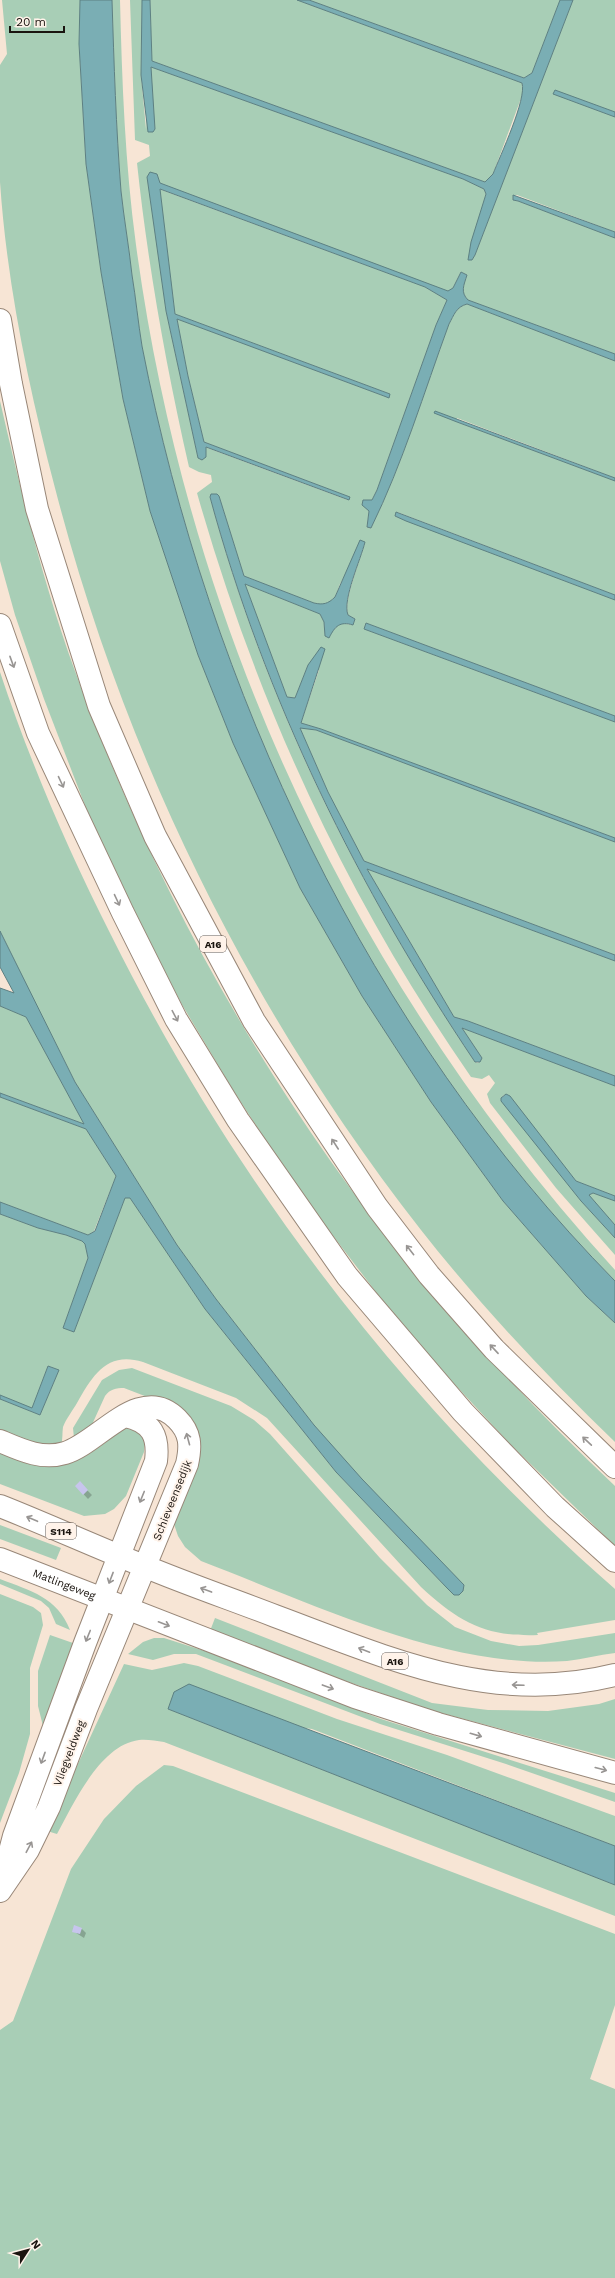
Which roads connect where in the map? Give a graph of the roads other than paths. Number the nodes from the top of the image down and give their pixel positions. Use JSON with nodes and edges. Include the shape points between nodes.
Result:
{"nodes":[{"id":1,"x":0,"y":320,"type":"edge"},
{"id":2,"x":0,"y":625,"type":"edge"},
{"id":3,"x":126,"y":1416,"type":"junction"},
{"id":4,"x":0,"y":1441,"type":"edge"},
{"id":5,"x":615,"y":1467,"type":"edge"},
{"id":6,"x":0,"y":1506,"type":"edge"},
{"id":7,"x":119,"y":1556,"type":"junction"},
{"id":8,"x":0,"y":1559,"type":"edge"},
{"id":9,"x":615,"y":1561,"type":"edge"},
{"id":10,"x":145,"y":1567,"type":"junction"},
{"id":11,"x":102,"y":1599,"type":"junction"},
{"id":12,"x":128,"y":1609,"type":"junction"},
{"id":13,"x":615,"y":1675,"type":"edge"},
{"id":14,"x":615,"y":1773,"type":"edge"},
{"id":15,"x":0,"y":1891,"type":"edge"}],
"edges":[{"from":5,"to":1,"type":"main road","number":"A16","one_way":true,"via":[[494,1349],[429,1275],[377,1207],[254,1021],[162,850],[98,706],[37,509]]},
{"from":2,"to":9,"type":"main road","one_way":true,"via":[[38,733],[123,913],[176,1019],[238,1120],[347,1276],[458,1406],[554,1507]]},
{"from":3,"to":4,"type":"main road","name":"Schieveensedijk","via":[[66,1453],[40,1455]]},
{"from":3,"to":7,"type":"main road","one_way":true,"via":[[147,1426],[158,1446],[156,1461]]},
{"from":10,"to":3,"type":"main road","name":"Schieveensedijk","one_way":true,"via":[[187,1464],[190,1443],[181,1423],[173,1415],[160,1409],[151,1406]]},
{"from":7,"to":6,"type":"main road","number":"S114","one_way":true},
{"from":7,"to":10,"type":"main road","number":"S114"},
{"from":7,"to":11,"type":"main road","name":"Vliegveldweg","one_way":true},
{"from":8,"to":11,"type":"main road","name":"Matlingeweg"},
{"from":10,"to":12,"type":"main road","name":"Schieveensedijk"},
{"from":13,"to":10,"type":"main road","number":"A16","one_way":true,"via":[[556,1684],[518,1685],[459,1678],[392,1660]]},
{"from":11,"to":12,"type":"main road","name":"Matlingeweg"},
{"from":11,"to":15,"type":"main road","name":"Vliegveldweg","one_way":true,"via":[[14,1836]]},
{"from":12,"to":14,"type":"main road","name":"Matlingeweg","one_way":true,"via":[[355,1697],[438,1724]]},
{"from":15,"to":12,"type":"main road","name":"Vliegveldweg","one_way":true,"via":[[28,1850],[49,1807]]}]}
